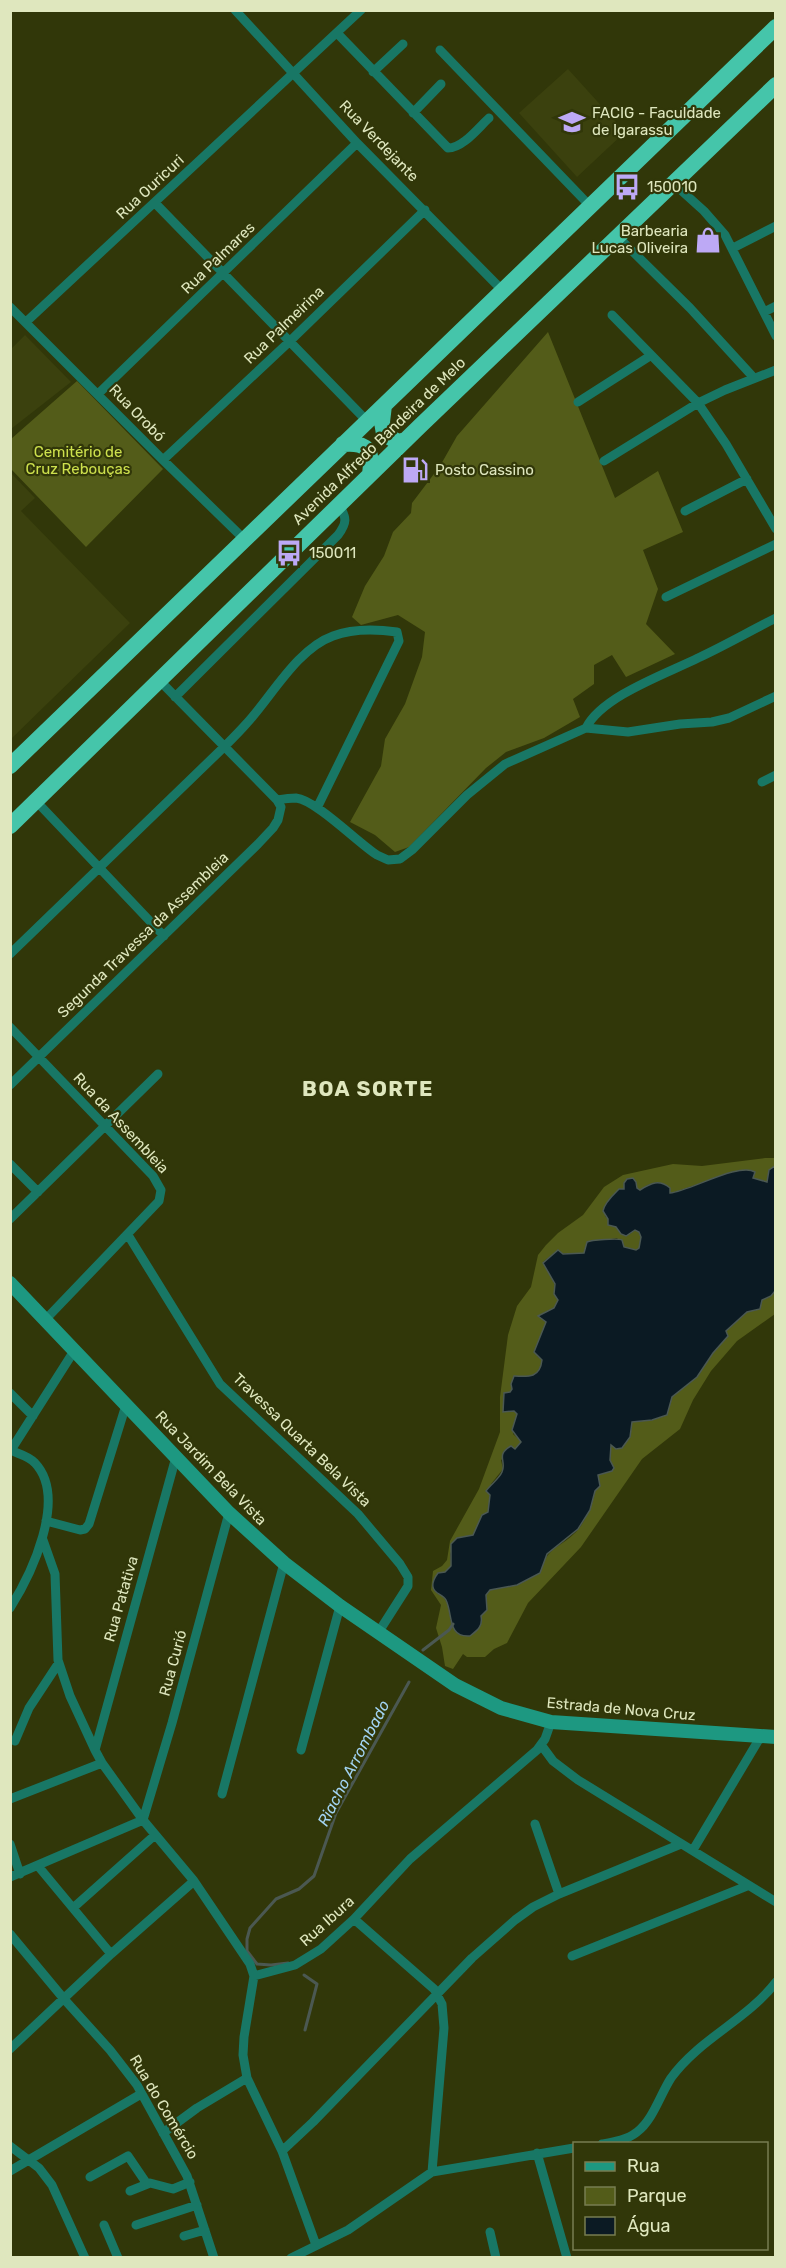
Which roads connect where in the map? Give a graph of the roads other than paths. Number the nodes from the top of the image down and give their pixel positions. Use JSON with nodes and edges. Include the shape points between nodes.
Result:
{"nodes":[{"id":1,"x":236,"y":10,"type":"edge"},
{"id":2,"x":361,"y":10,"type":"edge"},
{"id":3,"x":776,"y":27,"type":"edge"},
{"id":4,"x":337,"y":33,"type":"junction"},
{"id":5,"x":403,"y":44,"type":"dead end"},
{"id":6,"x":440,"y":50,"type":"dead end"},
{"id":7,"x":373,"y":72,"type":"junction"},
{"id":8,"x":293,"y":73,"type":"junction"},
{"id":9,"x":441,"y":84,"type":"dead end"},
{"id":10,"x":776,"y":85,"type":"edge"},
{"id":11,"x":413,"y":114,"type":"junction"},
{"id":12,"x":489,"y":118,"type":"dead end"},
{"id":13,"x":357,"y":143,"type":"junction"},
{"id":14,"x":673,"y":183,"type":"junction"},
{"id":15,"x":155,"y":203,"type":"junction"},
{"id":16,"x":590,"y":206,"type":"junction"},
{"id":17,"x":425,"y":210,"type":"junction"},
{"id":18,"x":776,"y":226,"type":"edge"},
{"id":19,"x":618,"y":237,"type":"junction"},
{"id":20,"x":733,"y":248,"type":"junction"},
{"id":21,"x":224,"y":273,"type":"junction"},
{"id":22,"x":502,"y":291,"type":"junction"},
{"id":23,"x":776,"y":306,"type":"edge"},
{"id":24,"x":10,"y":307,"type":"edge"},
{"id":25,"x":764,"y":312,"type":"junction"},
{"id":26,"x":612,"y":315,"type":"dead end"},
{"id":27,"x":26,"y":322,"type":"junction"},
{"id":28,"x":776,"y":336,"type":"edge"},
{"id":29,"x":289,"y":342,"type":"junction"},
{"id":30,"x":650,"y":356,"type":"junction"},
{"id":31,"x":776,"y":370,"type":"edge"},
{"id":32,"x":754,"y":378,"type":"junction"},
{"id":33,"x":98,"y":394,"type":"junction"},
{"id":34,"x":578,"y":402,"type":"dead end"},
{"id":35,"x":698,"y":403,"type":"junction"},
{"id":36,"x":384,"y":405,"type":"junction"},
{"id":37,"x":367,"y":421,"type":"junction"},
{"id":38,"x":406,"y":440,"type":"junction"},
{"id":39,"x":343,"y":444,"type":"junction"},
{"id":40,"x":163,"y":460,"type":"junction"},
{"id":41,"x":604,"y":461,"type":"dead end"},
{"id":42,"x":370,"y":475,"type":"junction"},
{"id":43,"x":747,"y":480,"type":"junction"},
{"id":44,"x":339,"y":506,"type":"junction"},
{"id":45,"x":685,"y":511,"type":"dead end"},
{"id":46,"x":776,"y":529,"type":"edge"},
{"id":47,"x":244,"y":539,"type":"junction"},
{"id":48,"x":776,"y":544,"type":"edge"},
{"id":49,"x":666,"y":597,"type":"dead end"},
{"id":50,"x":776,"y":618,"type":"edge"},
{"id":51,"x":159,"y":680,"type":"junction"},
{"id":52,"x":776,"y":696,"type":"edge"},
{"id":53,"x":175,"y":697,"type":"junction"},
{"id":54,"x":586,"y":728,"type":"junction"},
{"id":55,"x":224,"y":747,"type":"junction"},
{"id":56,"x":10,"y":766,"type":"edge"},
{"id":57,"x":776,"y":775,"type":"edge"},
{"id":58,"x":762,"y":782,"type":"dead end"},
{"id":59,"x":277,"y":800,"type":"junction"},
{"id":60,"x":36,"y":801,"type":"junction"},
{"id":61,"x":317,"y":808,"type":"junction"},
{"id":62,"x":10,"y":826,"type":"edge"},
{"id":63,"x":99,"y":868,"type":"junction"},
{"id":64,"x":164,"y":936,"type":"junction"},
{"id":65,"x":10,"y":954,"type":"edge"},
{"id":66,"x":10,"y":1027,"type":"edge"},
{"id":67,"x":39,"y":1057,"type":"junction"},
{"id":68,"x":158,"y":1074,"type":"dead end"},
{"id":69,"x":10,"y":1085,"type":"edge"},
{"id":70,"x":105,"y":1125,"type":"junction"},
{"id":71,"x":10,"y":1164,"type":"edge"},
{"id":72,"x":38,"y":1192,"type":"junction"},
{"id":73,"x":10,"y":1219,"type":"edge"},
{"id":74,"x":128,"y":1234,"type":"junction"},
{"id":75,"x":10,"y":1283,"type":"edge"},
{"id":76,"x":45,"y":1320,"type":"junction"},
{"id":77,"x":74,"y":1352,"type":"junction"},
{"id":78,"x":10,"y":1393,"type":"edge"},
{"id":79,"x":126,"y":1405,"type":"junction"},
{"id":80,"x":33,"y":1416,"type":"junction"},
{"id":81,"x":11,"y":1450,"type":"edge"},
{"id":82,"x":176,"y":1457,"type":"junction"},
{"id":83,"x":229,"y":1513,"type":"junction"},
{"id":84,"x":46,"y":1521,"type":"junction"},
{"id":85,"x":44,"y":1540,"type":"junction"},
{"id":86,"x":284,"y":1563,"type":"junction"},
{"id":87,"x":340,"y":1606,"type":"junction"},
{"id":88,"x":10,"y":1608,"type":"edge"},
{"id":89,"x":378,"y":1633,"type":"junction"},
{"id":90,"x":408,"y":1653,"type":"joint"},
{"id":91,"x":58,"y":1664,"type":"junction"},
{"id":92,"x":551,"y":1722,"type":"junction"},
{"id":93,"x":768,"y":1737,"type":"edge"},
{"id":94,"x":15,"y":1741,"type":"dead end"},
{"id":95,"x":542,"y":1746,"type":"junction"},
{"id":96,"x":95,"y":1750,"type":"junction"},
{"id":97,"x":301,"y":1750,"type":"dead end"},
{"id":98,"x":102,"y":1763,"type":"junction"},
{"id":99,"x":222,"y":1794,"type":"dead end"},
{"id":100,"x":10,"y":1798,"type":"edge"},
{"id":101,"x":143,"y":1820,"type":"junction"},
{"id":102,"x":535,"y":1824,"type":"dead end"},
{"id":103,"x":155,"y":1835,"type":"junction"},
{"id":104,"x":10,"y":1844,"type":"edge"},
{"id":105,"x":681,"y":1844,"type":"junction"},
{"id":106,"x":693,"y":1850,"type":"junction"},
{"id":107,"x":38,"y":1866,"type":"junction"},
{"id":108,"x":15,"y":1875,"type":"edge"},
{"id":109,"x":194,"y":1881,"type":"junction"},
{"id":110,"x":747,"y":1886,"type":"junction"},
{"id":111,"x":559,"y":1894,"type":"junction"},
{"id":112,"x":776,"y":1902,"type":"edge"},
{"id":113,"x":73,"y":1908,"type":"junction"},
{"id":114,"x":354,"y":1919,"type":"junction"},
{"id":115,"x":10,"y":1934,"type":"edge"},
{"id":116,"x":111,"y":1954,"type":"junction"},
{"id":117,"x":572,"y":1956,"type":"dead end"},
{"id":118,"x":254,"y":1976,"type":"junction"},
{"id":119,"x":776,"y":1982,"type":"edge"},
{"id":120,"x":438,"y":1994,"type":"junction"},
{"id":121,"x":64,"y":1999,"type":"junction"},
{"id":122,"x":12,"y":2046,"type":"edge"},
{"id":123,"x":247,"y":2078,"type":"junction"},
{"id":124,"x":141,"y":2094,"type":"junction"},
{"id":125,"x":163,"y":2133,"type":"junction"},
{"id":126,"x":610,"y":2142,"type":"edge"},
{"id":127,"x":10,"y":2146,"type":"edge"},
{"id":128,"x":573,"y":2148,"type":"edge"},
{"id":129,"x":282,"y":2151,"type":"junction"},
{"id":130,"x":537,"y":2153,"type":"junction"},
{"id":131,"x":29,"y":2161,"type":"junction"},
{"id":132,"x":10,"y":2170,"type":"edge"},
{"id":133,"x":432,"y":2172,"type":"junction"},
{"id":134,"x":90,"y":2177,"type":"dead end"},
{"id":135,"x":190,"y":2182,"type":"junction"},
{"id":136,"x":147,"y":2184,"type":"junction"},
{"id":137,"x":130,"y":2192,"type":"dead end"},
{"id":138,"x":197,"y":2205,"type":"junction"},
{"id":139,"x":104,"y":2224,"type":"dead end"},
{"id":140,"x":136,"y":2225,"type":"dead end"},
{"id":141,"x":205,"y":2230,"type":"junction"},
{"id":142,"x":490,"y":2232,"type":"dead end"},
{"id":143,"x":184,"y":2236,"type":"dead end"},
{"id":144,"x":316,"y":2245,"type":"junction"},
{"id":145,"x":214,"y":2255,"type":"edge"},
{"id":146,"x":85,"y":2258,"type":"edge"},
{"id":147,"x":118,"y":2258,"type":"edge"},
{"id":148,"x":202,"y":2258,"type":"edge"},
{"id":149,"x":291,"y":2258,"type":"edge"},
{"id":150,"x":496,"y":2258,"type":"edge"},
{"id":151,"x":567,"y":2258,"type":"edge"}],
"edges":[{"from":1,"to":8,"type":"street","name":"Rua Verdejante"},
{"from":2,"to":4,"type":"street","name":"Rua Ouricuri"},
{"from":3,"to":16,"type":"highway","name":"Avenida Alfredo Bandeira de Melo"},
{"from":4,"to":7,"type":"street"},
{"from":4,"to":8,"type":"street","name":"Rua Ouricuri"},
{"from":5,"to":7,"type":"street"},
{"from":6,"to":16,"type":"street"},
{"from":7,"to":11,"type":"street"},
{"from":8,"to":13,"type":"street","name":"Rua Verdejante"},
{"from":8,"to":15,"type":"street","name":"Rua Ouricuri"},
{"from":9,"to":11,"type":"street"},
{"from":10,"to":14,"type":"highway","name":"Avenida Alfredo Bandeira de Melo"},
{"from":11,"to":12,"type":"street","via":[[448,148],[460,144]]},
{"from":13,"to":17,"type":"street","name":"Rua Verdejante"},
{"from":13,"to":21,"type":"street","name":"Rua Palmares"},
{"from":14,"to":19,"type":"highway","name":"Avenida Alfredo Bandeira de Melo"},
{"from":14,"to":20,"type":"street","via":[[704,211]]},
{"from":15,"to":21,"type":"street"},
{"from":15,"to":27,"type":"street","name":"Rua Ouricuri"},
{"from":16,"to":22,"type":"highway","name":"Avenida Alfredo Bandeira de Melo"},
{"from":17,"to":22,"type":"street","name":"Rua Verdejante"},
{"from":17,"to":29,"type":"street","name":"Rua Palmeirina"},
{"from":18,"to":20,"type":"street"},
{"from":19,"to":32,"type":"street"},
{"from":19,"to":38,"type":"highway","name":"Avenida Alfredo Bandeira de Melo"},
{"from":20,"to":25,"type":"street"},
{"from":21,"to":29,"type":"street"},
{"from":21,"to":33,"type":"street","name":"Rua Palmares"},
{"from":22,"to":36,"type":"highway","name":"Avenida Alfredo Bandeira de Melo"},
{"from":23,"to":25,"type":"street"},
{"from":24,"to":27,"type":"street","name":"Rua Orobó"},
{"from":25,"to":28,"type":"street"},
{"from":26,"to":30,"type":"street"},
{"from":27,"to":33,"type":"street","name":"Rua Orobó"},
{"from":29,"to":37,"type":"street"},
{"from":29,"to":40,"type":"street","name":"Rua Palmeirina"},
{"from":30,"to":34,"type":"street"},
{"from":30,"to":35,"type":"street"},
{"from":31,"to":32,"type":"street"},
{"from":32,"to":35,"type":"street"},
{"from":33,"to":40,"type":"street","name":"Rua Orobó"},
{"from":35,"to":41,"type":"street"},
{"from":35,"to":43,"type":"street"},
{"from":36,"to":37,"type":"highway","name":"Avenida Alfredo Bandeira de Melo"},
{"from":36,"to":38,"type":"highway","via":[[384,434],[398,442]]},
{"from":37,"to":39,"type":"highway","name":"Avenida Alfredo Bandeira de Melo"},
{"from":38,"to":42,"type":"highway","name":"Avenida Alfredo Bandeira de Melo"},
{"from":39,"to":42,"type":"highway","via":[[369,450]]},
{"from":39,"to":47,"type":"highway","name":"Avenida Alfredo Bandeira de Melo"},
{"from":40,"to":47,"type":"street","name":"Rua Orobó"},
{"from":42,"to":44,"type":"highway","name":"Avenida Alfredo Bandeira de Melo"},
{"from":43,"to":45,"type":"street"},
{"from":43,"to":46,"type":"street"},
{"from":44,"to":51,"type":"highway","name":"Avenida Alfredo Bandeira de Melo"},
{"from":44,"to":53,"type":"street","via":[[346,521],[338,535]]},
{"from":47,"to":56,"type":"highway","name":"Avenida Alfredo Bandeira de Melo"},
{"from":48,"to":49,"type":"street"},
{"from":50,"to":54,"type":"street","via":[[646,682],[608,704],[591,718]]},
{"from":51,"to":53,"type":"street"},
{"from":51,"to":60,"type":"highway","name":"Avenida Alfredo Bandeira de Melo"},
{"from":52,"to":54,"type":"street","via":[[729,718],[628,732]]},
{"from":53,"to":55,"type":"street"},
{"from":54,"to":61,"type":"street","via":[[505,764],[400,858],[388,860],[377,855]]},
{"from":55,"to":59,"type":"street"},
{"from":55,"to":61,"type":"street","via":[[289,671],[331,636],[379,629],[397,632],[399,640]]},
{"from":55,"to":63,"type":"street"},
{"from":57,"to":58,"type":"street"},
{"from":59,"to":61,"type":"street","via":[[296,798]]},
{"from":59,"to":64,"type":"street","name":"Segunda Travessa da Assembleia","via":[[280,813],[273,828]]},
{"from":60,"to":62,"type":"highway","name":"Avenida Alfredo Bandeira de Melo"},
{"from":60,"to":63,"type":"street"},
{"from":63,"to":64,"type":"street"},
{"from":63,"to":65,"type":"street"},
{"from":64,"to":67,"type":"street","name":"Segunda Travessa da Assembleia"},
{"from":66,"to":67,"type":"street","name":"Rua da Assembleia"},
{"from":67,"to":69,"type":"street","name":"Segunda Travessa da Assembleia"},
{"from":67,"to":70,"type":"street","name":"Rua da Assembleia"},
{"from":68,"to":70,"type":"street"},
{"from":70,"to":72,"type":"street"},
{"from":70,"to":74,"type":"street","name":"Rua da Assembleia","via":[[153,1176],[161,1190],[159,1201]]},
{"from":71,"to":72,"type":"street"},
{"from":72,"to":73,"type":"street"},
{"from":74,"to":76,"type":"street","name":"Rua da Assembleia"},
{"from":74,"to":89,"type":"street","name":"Travessa Quarta Bela Vista","via":[[220,1384],[343,1498],[406,1572],[408,1586]]},
{"from":75,"to":76,"type":"main road","name":"Rua Jardim Bela Vista"},
{"from":76,"to":77,"type":"main road","name":"Rua Jardim Bela Vista"},
{"from":77,"to":79,"type":"main road","name":"Rua Jardim Bela Vista"},
{"from":77,"to":80,"type":"street"},
{"from":78,"to":80,"type":"street"},
{"from":79,"to":82,"type":"main road","name":"Rua Jardim Bela Vista"},
{"from":79,"to":84,"type":"street","via":[[89,1524],[80,1530]]},
{"from":80,"to":81,"type":"street"},
{"from":81,"to":84,"type":"street","via":[[30,1458],[45,1478]]},
{"from":82,"to":83,"type":"main road","name":"Rua Jardim Bela Vista"},
{"from":82,"to":96,"type":"street","name":"Rua Patativa"},
{"from":83,"to":86,"type":"main road","name":"Rua Jardim Bela Vista"},
{"from":83,"to":101,"type":"street","name":"Rua Curió"},
{"from":84,"to":85,"type":"street"},
{"from":85,"to":88,"type":"street"},
{"from":85,"to":91,"type":"street","via":[[55,1574]]},
{"from":86,"to":87,"type":"main road","name":"Rua Jardim Bela Vista"},
{"from":86,"to":99,"type":"street"},
{"from":87,"to":89,"type":"main road","name":"Rua Jardim Bela Vista"},
{"from":87,"to":97,"type":"street"},
{"from":89,"to":90,"type":"main road","name":"Rua Jardim Bela Vista"},
{"from":90,"to":92,"type":"main road","name":"Estrada de Nova Cruz","via":[[479,1698]]},
{"from":91,"to":94,"type":"street","via":[[29,1708]]},
{"from":91,"to":96,"type":"street"},
{"from":92,"to":93,"type":"main road","name":"Estrada de Nova Cruz"},
{"from":92,"to":95,"type":"street","name":"Rua Ibura"},
{"from":93,"to":106,"type":"street"},
{"from":95,"to":105,"type":"street","via":[[564,1770]]},
{"from":95,"to":114,"type":"street","name":"Rua Ibura","via":[[410,1859]]},
{"from":96,"to":98,"type":"street"},
{"from":98,"to":100,"type":"street"},
{"from":98,"to":101,"type":"street"},
{"from":101,"to":103,"type":"street"},
{"from":101,"to":107,"type":"street"},
{"from":102,"to":111,"type":"street"},
{"from":103,"to":109,"type":"street"},
{"from":103,"to":113,"type":"street"},
{"from":104,"to":108,"type":"street"},
{"from":105,"to":106,"type":"street"},
{"from":105,"to":111,"type":"street"},
{"from":106,"to":110,"type":"street"},
{"from":107,"to":108,"type":"street"},
{"from":107,"to":113,"type":"street"},
{"from":109,"to":116,"type":"street"},
{"from":109,"to":118,"type":"street","via":[[250,1964]]},
{"from":110,"to":112,"type":"street"},
{"from":110,"to":117,"type":"street"},
{"from":111,"to":120,"type":"street","via":[[514,1920]]},
{"from":113,"to":116,"type":"street"},
{"from":114,"to":118,"type":"street","name":"Rua Ibura","via":[[302,1962]]},
{"from":114,"to":120,"type":"street"},
{"from":115,"to":121,"type":"street","name":"Rua do Comércio"},
{"from":116,"to":121,"type":"street"},
{"from":118,"to":123,"type":"street","via":[[244,2037]]},
{"from":119,"to":126,"type":"street","via":[[753,2006],[685,2061],[636,2133]]},
{"from":120,"to":129,"type":"street"},
{"from":120,"to":133,"type":"street","via":[[444,2028]]},
{"from":121,"to":122,"type":"street"},
{"from":121,"to":124,"type":"street","name":"Rua do Comércio","via":[[117,2057]]},
{"from":123,"to":125,"type":"street"},
{"from":123,"to":129,"type":"street"},
{"from":124,"to":125,"type":"street","name":"Rua do Comércio"},
{"from":124,"to":131,"type":"street"},
{"from":125,"to":135,"type":"street","name":"Rua do Comércio"},
{"from":127,"to":131,"type":"street"},
{"from":128,"to":130,"type":"street"},
{"from":129,"to":144,"type":"street"},
{"from":130,"to":133,"type":"street"},
{"from":130,"to":151,"type":"street"},
{"from":131,"to":132,"type":"street"},
{"from":131,"to":146,"type":"street","via":[[52,2185]]},
{"from":133,"to":144,"type":"street","via":[[348,2230]]},
{"from":134,"to":136,"type":"street","via":[[128,2156]]},
{"from":135,"to":136,"type":"street","via":[[173,2189]]},
{"from":135,"to":138,"type":"street","name":"Rua do Comércio"},
{"from":136,"to":137,"type":"street"},
{"from":138,"to":140,"type":"street"},
{"from":138,"to":141,"type":"street","name":"Rua do Comércio"},
{"from":139,"to":147,"type":"street"},
{"from":141,"to":143,"type":"street"},
{"from":141,"to":145,"type":"street","name":"Rua do Comércio"},
{"from":142,"to":150,"type":"street"},
{"from":144,"to":149,"type":"street"},
{"from":145,"to":148,"type":"street"}]}
